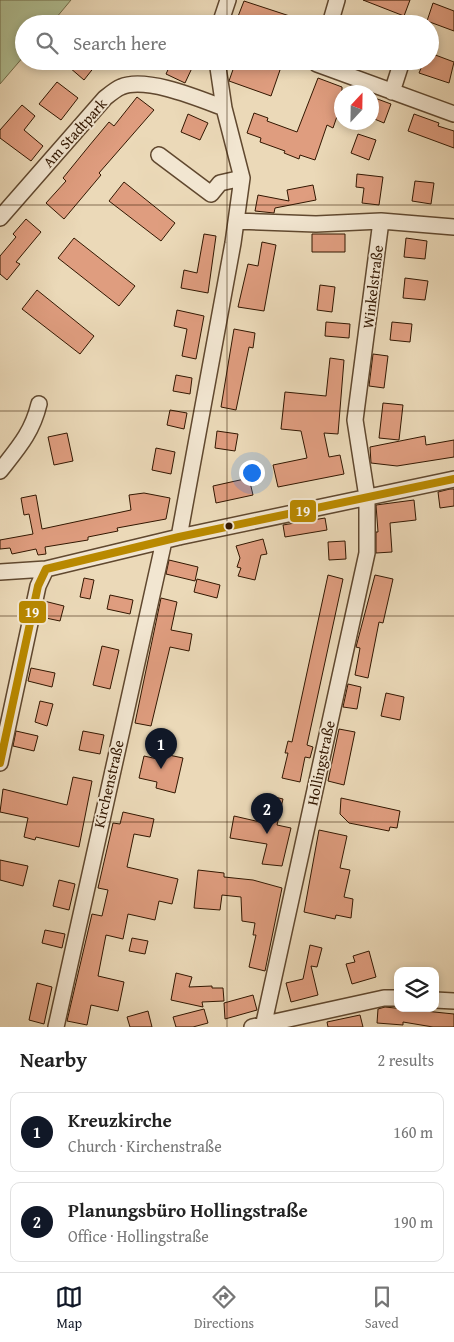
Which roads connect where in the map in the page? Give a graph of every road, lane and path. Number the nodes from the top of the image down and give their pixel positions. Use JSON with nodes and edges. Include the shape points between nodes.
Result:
{"nodes":[{"id":1,"x":228,"y":0,"type":"edge"},
{"id":2,"x":337,"y":0,"type":"edge"},
{"id":3,"x":223,"y":15,"type":"edge"},
{"id":4,"x":333,"y":15,"type":"edge"},
{"id":5,"x":218,"y":70,"type":"edge"},
{"id":6,"x":333,"y":70,"type":"edge"},
{"id":7,"x":399,"y":70,"type":"edge"},
{"id":8,"x":392,"y":92,"type":"junction"},
{"id":9,"x":224,"y":108,"type":"junction"},
{"id":10,"x":454,"y":114,"type":"edge"},
{"id":11,"x":159,"y":155,"type":"dead end"},
{"id":12,"x":242,"y":178,"type":"junction"},
{"id":13,"x":0,"y":218,"type":"edge"},
{"id":14,"x":236,"y":221,"type":"junction"},
{"id":15,"x":381,"y":221,"type":"junction"},
{"id":16,"x":454,"y":227,"type":"edge"},
{"id":17,"x":39,"y":404,"type":"dead end"},
{"id":18,"x":0,"y":471,"type":"edge"},
{"id":19,"x":454,"y":479,"type":"edge"},
{"id":20,"x":367,"y":497,"type":"junction"},
{"id":21,"x":179,"y":537,"type":"junction"},
{"id":22,"x":164,"y":541,"type":"junction"},
{"id":23,"x":46,"y":569,"type":"junction"},
{"id":24,"x":0,"y":572,"type":"edge"},
{"id":25,"x":0,"y":763,"type":"edge"},
{"id":26,"x":394,"y":998,"type":"edge"},
{"id":27,"x":439,"y":1000,"type":"edge"},
{"id":28,"x":454,"y":1001,"type":"edge"},
{"id":29,"x":259,"y":1026,"type":"edge"},
{"id":30,"x":56,"y":1027,"type":"edge"}],
"edges":[{"from":1,"to":3,"type":"street"},
{"from":2,"to":4,"type":"street"},
{"from":5,"to":9,"type":"street"},
{"from":6,"to":8,"type":"street"},
{"from":7,"to":8,"type":"street"},
{"from":8,"to":10,"type":"street"},
{"from":9,"to":12,"type":"street"},
{"from":9,"to":13,"type":"street","name":"Am Stadtpark","via":[[162,88],[122,86],[105,98]]},
{"from":11,"to":12,"type":"street","via":[[211,194],[220,183]]},
{"from":12,"to":14,"type":"street"},
{"from":14,"to":15,"type":"street","name":"Winkelstraße","via":[[316,224]]},
{"from":14,"to":21,"type":"street"},
{"from":15,"to":16,"type":"street"},
{"from":15,"to":20,"type":"street","name":"Winkelstraße","via":[[355,420]]},
{"from":17,"to":18,"type":"street","via":[[28,435]]},
{"from":19,"to":20,"type":"street"},
{"from":20,"to":21,"type":"street"},
{"from":20,"to":29,"type":"street","name":"Hollingstraße","via":[[367,553]]},
{"from":21,"to":22,"type":"street"},
{"from":22,"to":23,"type":"street"},
{"from":22,"to":30,"type":"street","name":"Kirchenstraße"},
{"from":23,"to":24,"type":"street"},
{"from":23,"to":25,"type":"street","via":[[38,586]]},
{"from":26,"to":29,"type":"street"},
{"from":27,"to":28,"type":"street"}]}
